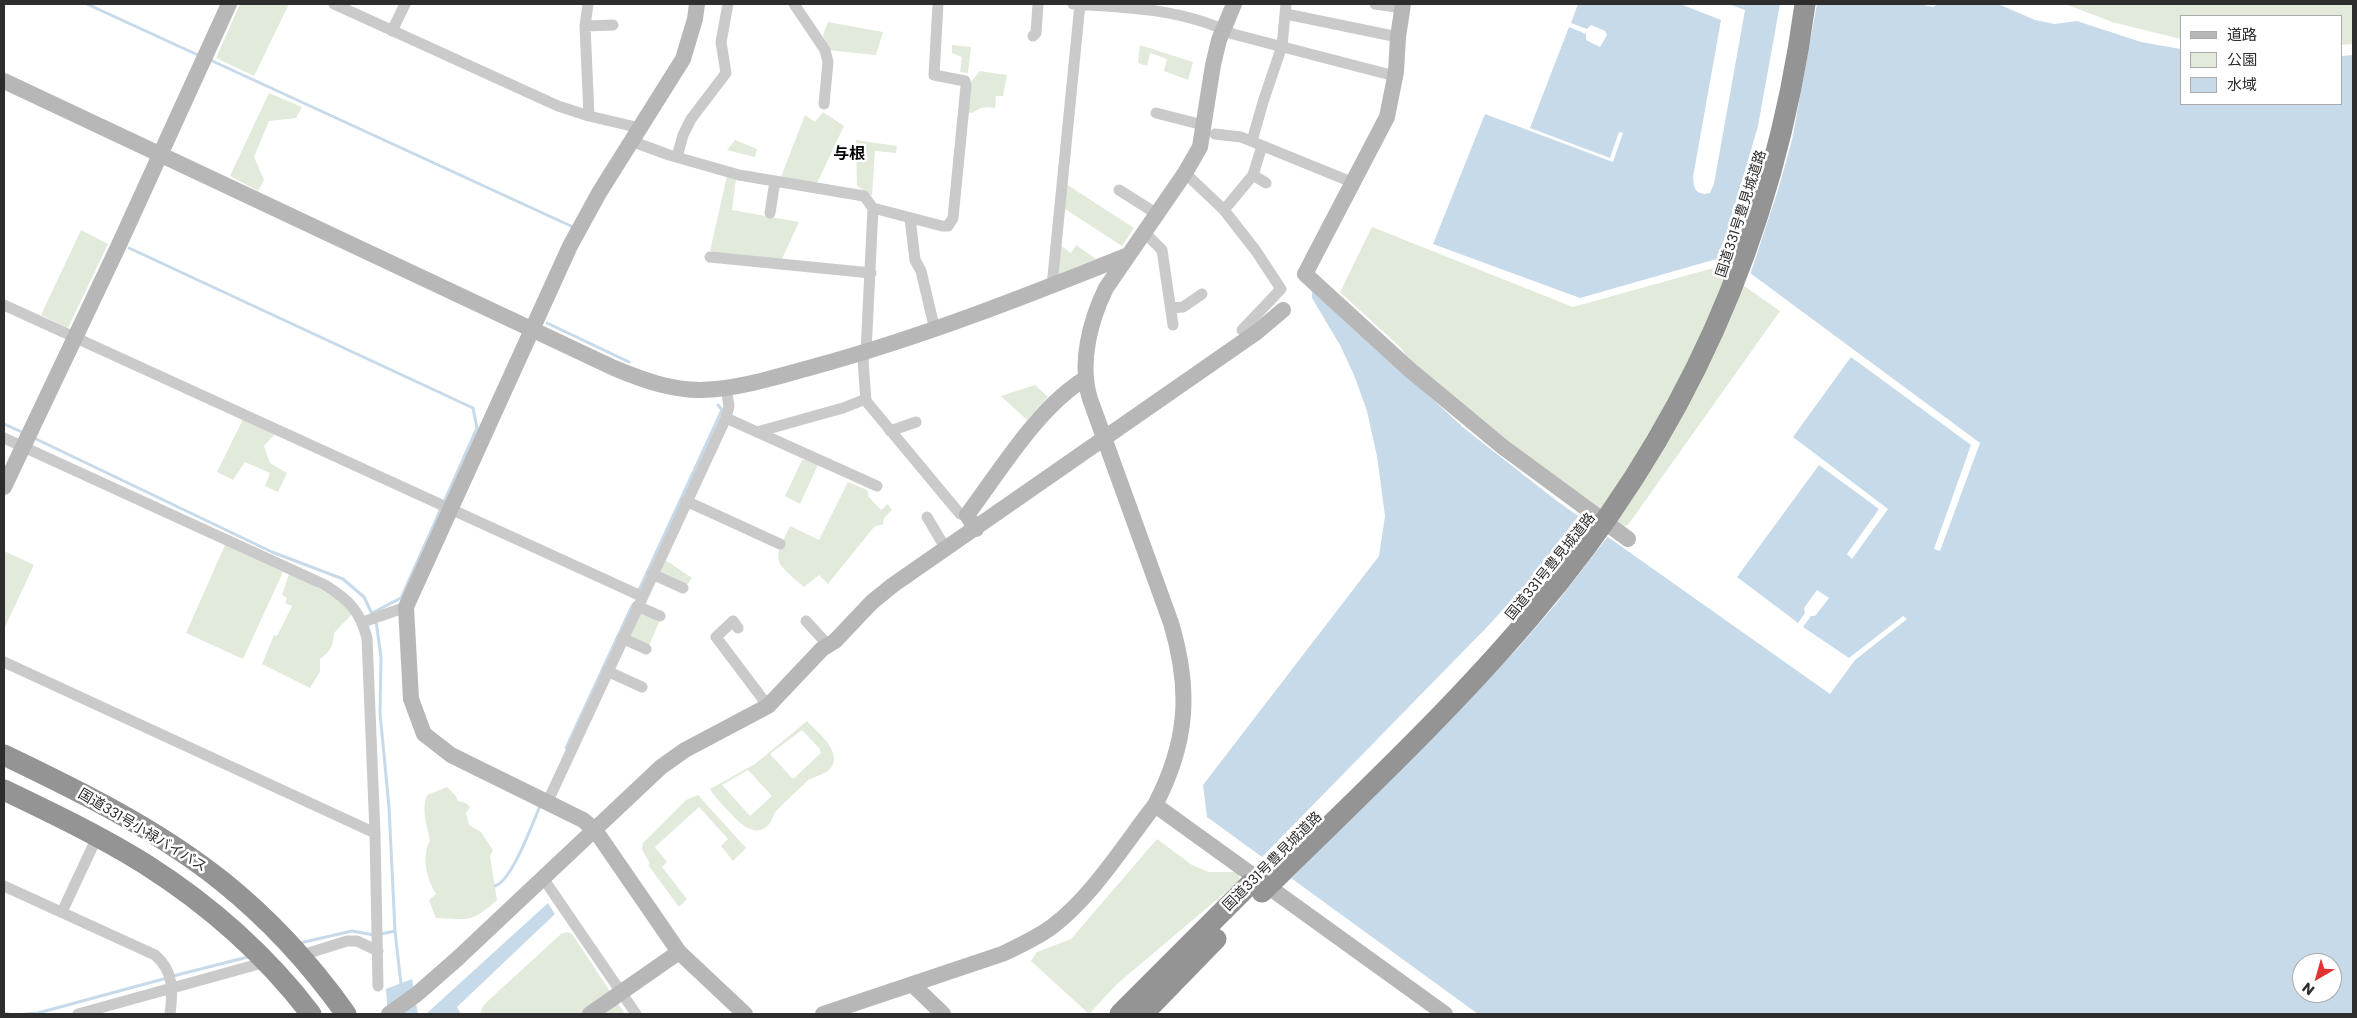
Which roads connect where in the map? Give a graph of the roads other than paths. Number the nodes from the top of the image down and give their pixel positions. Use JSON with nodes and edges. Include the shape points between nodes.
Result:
{"nodes":[{"id":1,"x":229,"y":4,"type":"edge"},
{"id":2,"x":334,"y":4,"type":"edge"},
{"id":3,"x":404,"y":4,"type":"edge"},
{"id":4,"x":588,"y":4,"type":"edge"},
{"id":5,"x":697,"y":4,"type":"edge"},
{"id":6,"x":728,"y":4,"type":"edge"},
{"id":7,"x":794,"y":4,"type":"edge"},
{"id":8,"x":938,"y":4,"type":"edge"},
{"id":9,"x":1038,"y":4,"type":"edge"},
{"id":10,"x":1073,"y":4,"type":"edge"},
{"id":11,"x":1080,"y":4,"type":"edge"},
{"id":12,"x":1234,"y":4,"type":"edge"},
{"id":13,"x":1375,"y":4,"type":"edge"},
{"id":14,"x":1791,"y":4,"type":"edge"},
{"id":15,"x":1805,"y":4,"type":"edge"},
{"id":16,"x":1403,"y":6,"type":"edge"},
{"id":17,"x":1286,"y":9,"type":"edge"},
{"id":18,"x":613,"y":25,"type":"dead end"},
{"id":19,"x":585,"y":26,"type":"junction"},
{"id":20,"x":1224,"y":28,"type":"junction"},
{"id":21,"x":392,"y":31,"type":"junction"},
{"id":22,"x":1033,"y":36,"type":"dead end"},
{"id":23,"x":1398,"y":37,"type":"junction"},
{"id":24,"x":1282,"y":46,"type":"junction"},
{"id":25,"x":1396,"y":72,"type":"junction"},
{"id":26,"x":4,"y":80,"type":"edge"},
{"id":27,"x":824,"y":104,"type":"dead end"},
{"id":28,"x":1156,"y":113,"type":"dead end"},
{"id":29,"x":589,"y":116,"type":"junction"},
{"id":30,"x":1209,"y":129,"type":"junction"},
{"id":31,"x":636,"y":135,"type":"junction"},
{"id":32,"x":1257,"y":143,"type":"junction"},
{"id":33,"x":160,"y":154,"type":"junction"},
{"id":34,"x":677,"y":157,"type":"junction"},
{"id":35,"x":1185,"y":173,"type":"junction"},
{"id":36,"x":1253,"y":175,"type":"junction"},
{"id":37,"x":775,"y":181,"type":"junction"},
{"id":38,"x":1266,"y":183,"type":"dead end"},
{"id":39,"x":1354,"y":183,"type":"junction"},
{"id":40,"x":1119,"y":190,"type":"dead end"},
{"id":41,"x":873,"y":208,"type":"junction"},
{"id":42,"x":1224,"y":210,"type":"junction"},
{"id":43,"x":770,"y":213,"type":"dead end"},
{"id":44,"x":1156,"y":214,"type":"junction"},
{"id":45,"x":910,"y":218,"type":"junction"},
{"id":46,"x":1144,"y":232,"type":"junction"},
{"id":47,"x":1126,"y":256,"type":"junction"},
{"id":48,"x":710,"y":257,"type":"dead end"},
{"id":49,"x":871,"y":273,"type":"junction"},
{"id":50,"x":1076,"y":276,"type":"junction"},
{"id":51,"x":1052,"y":286,"type":"junction"},
{"id":52,"x":1106,"y":288,"type":"junction"},
{"id":53,"x":1202,"y":294,"type":"dead end"},
{"id":54,"x":4,"y":305,"type":"edge"},
{"id":55,"x":1171,"y":308,"type":"junction"},
{"id":56,"x":1283,"y":310,"type":"dead end"},
{"id":57,"x":1173,"y":325,"type":"dead end"},
{"id":58,"x":532,"y":328,"type":"junction"},
{"id":59,"x":935,"y":330,"type":"junction"},
{"id":60,"x":1242,"y":330,"type":"dead end"},
{"id":61,"x":75,"y":338,"type":"junction"},
{"id":62,"x":866,"y":352,"type":"junction"},
{"id":63,"x":1086,"y":378,"type":"junction"},
{"id":64,"x":726,"y":388,"type":"junction"},
{"id":65,"x":866,"y":399,"type":"junction"},
{"id":66,"x":726,"y":418,"type":"junction"},
{"id":67,"x":916,"y":422,"type":"dead end"},
{"id":68,"x":890,"y":431,"type":"junction"},
{"id":69,"x":757,"y":432,"type":"junction"},
{"id":70,"x":4,"y":438,"type":"edge"},
{"id":71,"x":1104,"y":438,"type":"junction"},
{"id":72,"x":22,"y":447,"type":"junction"},
{"id":73,"x":877,"y":486,"type":"dead end"},
{"id":74,"x":4,"y":487,"type":"edge"},
{"id":75,"x":686,"y":501,"type":"junction"},
{"id":76,"x":450,"y":508,"type":"junction"},
{"id":77,"x":927,"y":517,"type":"dead end"},
{"id":78,"x":971,"y":522,"type":"junction"},
{"id":79,"x":1628,"y":539,"type":"dead end"},
{"id":80,"x":780,"y":544,"type":"dead end"},
{"id":81,"x":946,"y":549,"type":"junction"},
{"id":82,"x":652,"y":574,"type":"junction"},
{"id":83,"x":683,"y":588,"type":"dead end"},
{"id":84,"x":639,"y":601,"type":"junction"},
{"id":85,"x":406,"y":607,"type":"junction"},
{"id":86,"x":660,"y":616,"type":"dead end"},
{"id":87,"x":806,"y":621,"type":"dead end"},
{"id":88,"x":363,"y":622,"type":"junction"},
{"id":89,"x":738,"y":628,"type":"dead end"},
{"id":90,"x":622,"y":638,"type":"junction"},
{"id":91,"x":828,"y":645,"type":"junction"},
{"id":92,"x":646,"y":649,"type":"dead end"},
{"id":93,"x":4,"y":662,"type":"edge"},
{"id":94,"x":607,"y":671,"type":"junction"},
{"id":95,"x":642,"y":686,"type":"dead end"},
{"id":96,"x":768,"y":706,"type":"junction"},
{"id":97,"x":4,"y":755,"type":"edge"},
{"id":98,"x":4,"y":790,"type":"edge"},
{"id":99,"x":547,"y":803,"type":"junction"},
{"id":100,"x":1155,"y":805,"type":"junction"},
{"id":101,"x":595,"y":830,"type":"junction"},
{"id":102,"x":375,"y":833,"type":"junction"},
{"id":103,"x":97,"y":836,"type":"junction"},
{"id":104,"x":542,"y":878,"type":"junction"},
{"id":105,"x":4,"y":886,"type":"edge"},
{"id":106,"x":1256,"y":888,"type":"junction"},
{"id":107,"x":62,"y":912,"type":"junction"},
{"id":108,"x":378,"y":948,"type":"junction"},
{"id":109,"x":680,"y":952,"type":"junction"},
{"id":110,"x":299,"y":956,"type":"junction"},
{"id":111,"x":266,"y":962,"type":"junction"},
{"id":112,"x":912,"y":984,"type":"junction"},
{"id":113,"x":378,"y":986,"type":"dead end"},
{"id":114,"x":1159,"y":986,"type":"junction"},
{"id":115,"x":172,"y":987,"type":"junction"},
{"id":116,"x":621,"y":993,"type":"junction"},
{"id":117,"x":78,"y":1014,"type":"edge"},
{"id":118,"x":170,"y":1014,"type":"edge"},
{"id":119,"x":311,"y":1014,"type":"edge"},
{"id":120,"x":346,"y":1014,"type":"edge"},
{"id":121,"x":389,"y":1014,"type":"edge"},
{"id":122,"x":590,"y":1014,"type":"edge"},
{"id":123,"x":636,"y":1014,"type":"edge"},
{"id":124,"x":745,"y":1014,"type":"edge"},
{"id":125,"x":823,"y":1014,"type":"edge"},
{"id":126,"x":943,"y":1014,"type":"edge"},
{"id":127,"x":1106,"y":1014,"type":"edge"},
{"id":128,"x":1120,"y":1014,"type":"edge"},
{"id":129,"x":1143,"y":1014,"type":"edge"},
{"id":130,"x":1154,"y":1014,"type":"edge"},
{"id":131,"x":1445,"y":1014,"type":"edge"}],
"edges":[{"from":1,"to":33,"type":"street"},
{"from":2,"to":21,"type":"street"},
{"from":3,"to":21,"type":"street"},
{"from":4,"to":19,"type":"street"},
{"from":5,"to":31,"type":"street","via":[[683,59]]},
{"from":6,"to":34,"type":"street","via":[[721,42],[726,74],[691,119]]},
{"from":7,"to":27,"type":"street","via":[[825,50],[828,62]]},
{"from":8,"to":45,"type":"street","via":[[934,75],[966,81],[953,218],[948,226],[942,226]]},
{"from":9,"to":22,"type":"street","via":[[1036,33]]},
{"from":10,"to":11,"type":"street"},
{"from":11,"to":20,"type":"street","via":[[1169,13]]},
{"from":11,"to":51,"type":"street"},
{"from":12,"to":20,"type":"street"},
{"from":13,"to":16,"type":"street"},
{"from":14,"to":106,"type":"highway","name":"国道331号豊見城道路","via":[[1769,128],[1742,223],[1701,328],[1638,448],[1562,557],[1494,637]]},
{"from":15,"to":106,"type":"highway","name":"国道331号豊見城道路","bridge":true,"via":[[1783,129],[1754,227],[1715,330],[1660,437],[1603,524],[1532,616],[1414,741]]},
{"from":16,"to":23,"type":"street"},
{"from":17,"to":23,"type":"street"},
{"from":17,"to":24,"type":"street"},
{"from":18,"to":19,"type":"street"},
{"from":19,"to":29,"type":"street"},
{"from":20,"to":24,"type":"street","via":[[1233,34]]},
{"from":20,"to":30,"type":"street","via":[[1213,66]]},
{"from":21,"to":29,"type":"street","via":[[558,106]]},
{"from":23,"to":25,"type":"street"},
{"from":24,"to":25,"type":"street","via":[[1387,74]]},
{"from":24,"to":32,"type":"street","via":[[1263,102]]},
{"from":25,"to":39,"type":"street","via":[[1387,117]]},
{"from":26,"to":33,"type":"street"},
{"from":28,"to":30,"type":"street"},
{"from":29,"to":31,"type":"street"},
{"from":30,"to":32,"type":"street"},
{"from":30,"to":35,"type":"street"},
{"from":31,"to":34,"type":"street"},
{"from":31,"to":58,"type":"street","via":[[570,246]]},
{"from":32,"to":36,"type":"street"},
{"from":32,"to":39,"type":"street"},
{"from":33,"to":58,"type":"street"},
{"from":33,"to":61,"type":"street"},
{"from":34,"to":37,"type":"street","via":[[739,175]]},
{"from":35,"to":42,"type":"street"},
{"from":35,"to":44,"type":"street"},
{"from":36,"to":38,"type":"street"},
{"from":36,"to":42,"type":"street"},
{"from":37,"to":41,"type":"street","via":[[864,196]]},
{"from":37,"to":43,"type":"street"},
{"from":39,"to":79,"type":"street","via":[[1305,274],[1410,370],[1503,447]]},
{"from":40,"to":44,"type":"street"},
{"from":41,"to":45,"type":"street"},
{"from":41,"to":49,"type":"street"},
{"from":42,"to":60,"type":"street","via":[[1281,289]]},
{"from":44,"to":46,"type":"street"},
{"from":45,"to":59,"type":"street","via":[[915,260],[921,271]]},
{"from":46,"to":47,"type":"street"},
{"from":46,"to":55,"type":"street","via":[[1162,250]]},
{"from":47,"to":50,"type":"street"},
{"from":47,"to":52,"type":"street"},
{"from":48,"to":49,"type":"street"},
{"from":49,"to":62,"type":"street"},
{"from":50,"to":51,"type":"street"},
{"from":50,"to":52,"type":"street","via":[[1088,278]]},
{"from":51,"to":59,"type":"street"},
{"from":52,"to":63,"type":"street","via":[[1092,326]]},
{"from":53,"to":55,"type":"street","via":[[1183,307]]},
{"from":54,"to":61,"type":"street"},
{"from":55,"to":57,"type":"street"},
{"from":56,"to":71,"type":"street","via":[[1258,332]]},
{"from":58,"to":64,"type":"street","via":[[614,368],[658,385],[702,390]]},
{"from":58,"to":76,"type":"street"},
{"from":59,"to":62,"type":"street"},
{"from":61,"to":72,"type":"street"},
{"from":61,"to":76,"type":"street"},
{"from":62,"to":64,"type":"street"},
{"from":62,"to":65,"type":"street","via":[[863,360]]},
{"from":63,"to":71,"type":"street"},
{"from":63,"to":78,"type":"street","via":[[1066,391],[1043,416]]},
{"from":64,"to":66,"type":"street","via":[[729,406]]},
{"from":65,"to":68,"type":"street"},
{"from":65,"to":69,"type":"street"},
{"from":66,"to":69,"type":"street"},
{"from":66,"to":75,"type":"street"},
{"from":67,"to":68,"type":"street"},
{"from":68,"to":78,"type":"street","via":[[960,514]]},
{"from":69,"to":73,"type":"street"},
{"from":70,"to":72,"type":"street"},
{"from":71,"to":78,"type":"street"},
{"from":71,"to":100,"type":"street","via":[[1172,622],[1182,668],[1185,694],[1182,728],[1172,766]]},
{"from":72,"to":74,"type":"street"},
{"from":72,"to":88,"type":"street","via":[[326,586],[342,596]]},
{"from":75,"to":80,"type":"street"},
{"from":75,"to":82,"type":"street"},
{"from":76,"to":84,"type":"street"},
{"from":76,"to":85,"type":"street"},
{"from":77,"to":81,"type":"street"},
{"from":78,"to":81,"type":"street"},
{"from":81,"to":91,"type":"street","via":[[872,602]]},
{"from":82,"to":83,"type":"street"},
{"from":82,"to":84,"type":"street"},
{"from":84,"to":86,"type":"street"},
{"from":84,"to":90,"type":"street"},
{"from":85,"to":88,"type":"street"},
{"from":85,"to":99,"type":"street","via":[[411,699],[424,734],[451,756]]},
{"from":87,"to":91,"type":"street"},
{"from":88,"to":102,"type":"street","via":[[367,638]]},
{"from":89,"to":96,"type":"street","via":[[733,622],[716,637]]},
{"from":90,"to":92,"type":"street"},
{"from":90,"to":94,"type":"street"},
{"from":91,"to":96,"type":"street"},
{"from":93,"to":102,"type":"street"},
{"from":94,"to":95,"type":"street"},
{"from":94,"to":99,"type":"street"},
{"from":96,"to":101,"type":"street","via":[[673,758]]},
{"from":97,"to":110,"type":"highway","name":"国道331号小禄バイパス","via":[[93,799],[190,858],[248,902]]},
{"from":98,"to":103,"type":"highway","name":"国道331号小禄バイパス"},
{"from":99,"to":101,"type":"street","via":[[583,820]]},
{"from":100,"to":112,"type":"street","via":[[1080,901],[1051,928],[1002,954]]},
{"from":100,"to":131,"type":"street"},
{"from":101,"to":104,"type":"street"},
{"from":101,"to":109,"type":"street"},
{"from":102,"to":108,"type":"street"},
{"from":103,"to":107,"type":"street"},
{"from":103,"to":111,"type":"highway","name":"国道331号小禄バイパス","via":[[145,864],[199,903]]},
{"from":104,"to":116,"type":"street"},
{"from":104,"to":121,"type":"street","via":[[417,994]]},
{"from":105,"to":107,"type":"street"},
{"from":106,"to":114,"type":"highway","name":"国道331号豊見城道路"},
{"from":107,"to":115,"type":"street","via":[[155,955],[169,972]]},
{"from":108,"to":110,"type":"street","via":[[347,941]]},
{"from":108,"to":113,"type":"street"},
{"from":109,"to":116,"type":"street"},
{"from":109,"to":124,"type":"street"},
{"from":110,"to":120,"type":"highway","name":"国道331号小禄バイパス"},
{"from":111,"to":115,"type":"street"},
{"from":111,"to":119,"type":"highway","name":"国道331号小禄バイパス"},
{"from":112,"to":125,"type":"street"},
{"from":112,"to":126,"type":"street"},
{"from":114,"to":127,"type":"highway"},
{"from":114,"to":128,"type":"highway","name":"国道331号豊見城道路"},
{"from":114,"to":129,"type":"highway","name":"国道331号豊見城道路"},
{"from":114,"to":130,"type":"highway"},
{"from":115,"to":117,"type":"street"},
{"from":115,"to":118,"type":"street"},
{"from":116,"to":122,"type":"street"},
{"from":116,"to":123,"type":"street"}]}
